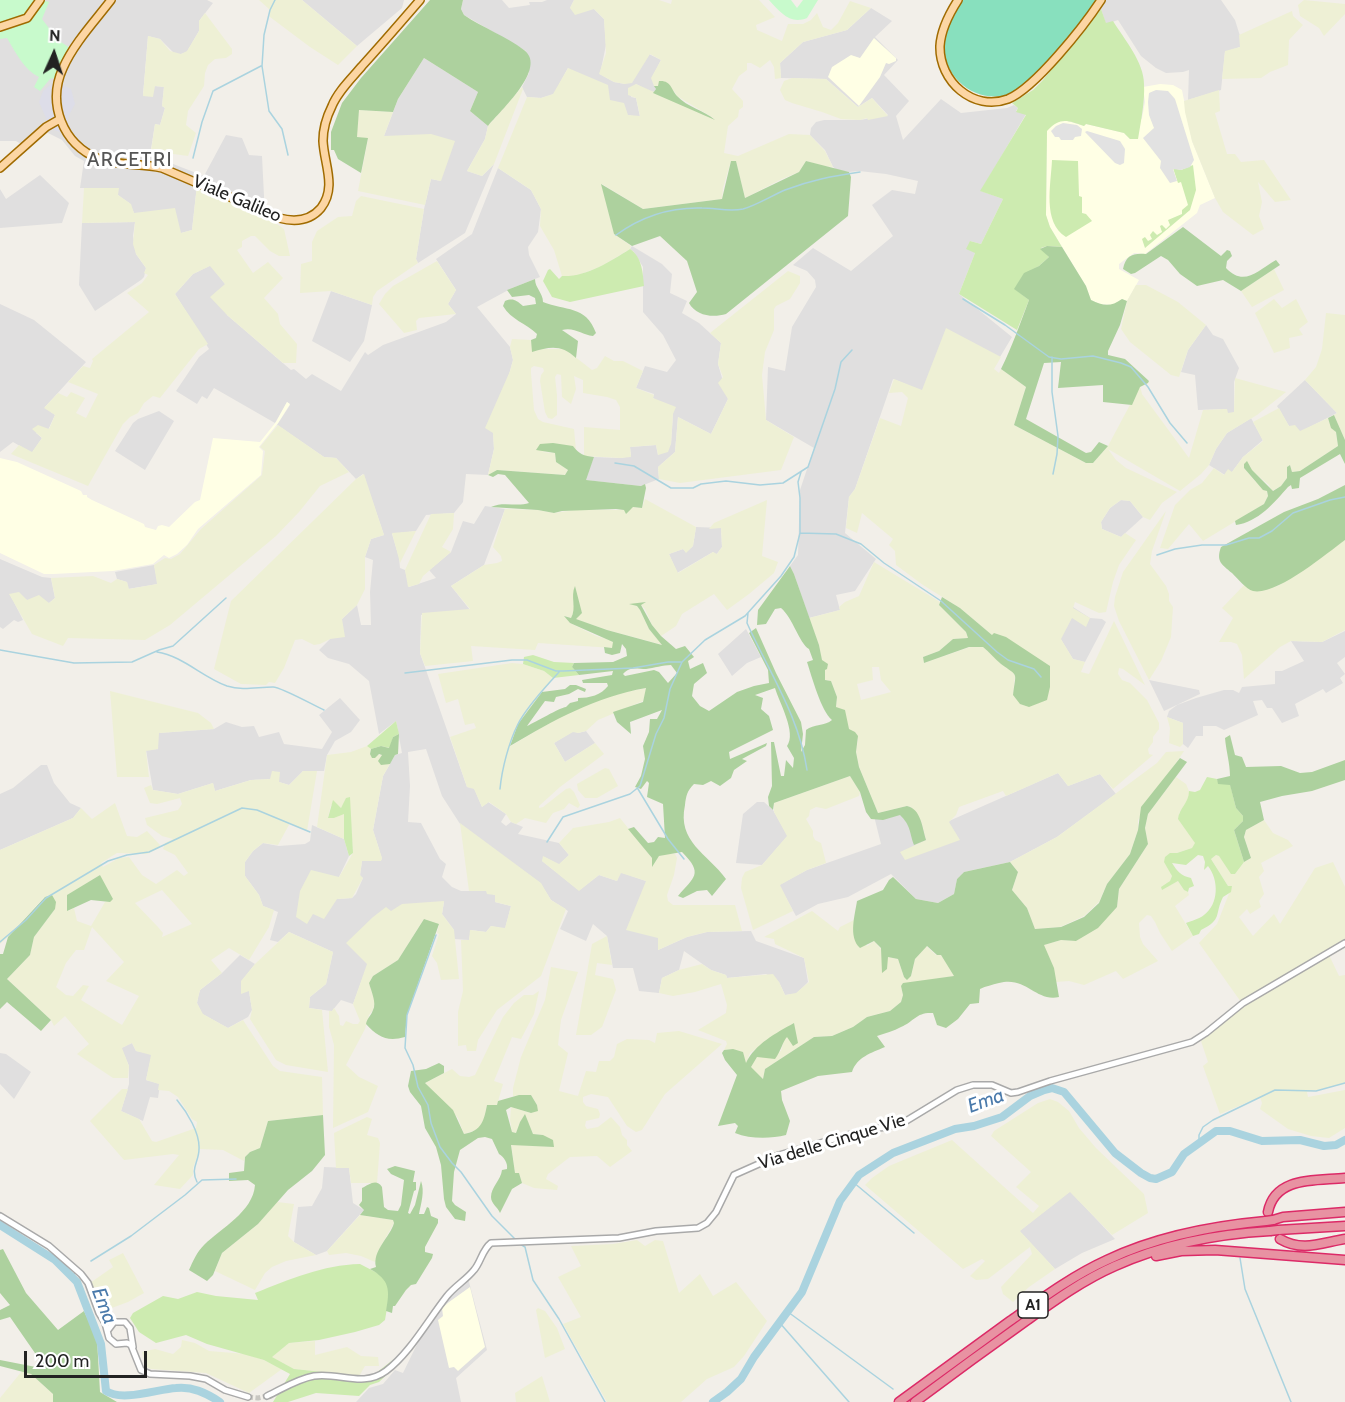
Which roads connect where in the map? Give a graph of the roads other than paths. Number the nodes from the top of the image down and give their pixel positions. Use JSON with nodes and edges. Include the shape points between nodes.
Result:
{"nodes":[{"id":1,"x":40,"y":0,"type":"edge"},
{"id":2,"x":111,"y":0,"type":"edge"},
{"id":3,"x":420,"y":0,"type":"edge"},
{"id":4,"x":958,"y":0,"type":"edge"},
{"id":5,"x":1101,"y":0,"type":"edge"},
{"id":6,"x":0,"y":27,"type":"edge"},
{"id":7,"x":60,"y":119,"type":"junction"},
{"id":8,"x":0,"y":168,"type":"edge"},
{"id":9,"x":1345,"y":943,"type":"edge"},
{"id":10,"x":1345,"y":1178,"type":"edge"},
{"id":11,"x":1345,"y":1212,"type":"edge"},
{"id":12,"x":0,"y":1216,"type":"edge"},
{"id":13,"x":1269,"y":1218,"type":"junction"},
{"id":14,"x":1345,"y":1218,"type":"edge"},
{"id":15,"x":1345,"y":1226,"type":"edge"},
{"id":16,"x":1276,"y":1233,"type":"junction"},
{"id":17,"x":1345,"y":1239,"type":"edge"},
{"id":18,"x":1345,"y":1260,"type":"edge"},
{"id":19,"x":1094,"y":1277,"type":"junction"},
{"id":20,"x":103,"y":1320,"type":"junction"},
{"id":21,"x":111,"y":1324,"type":"junction"},
{"id":22,"x":108,"y":1330,"type":"junction"},
{"id":23,"x":131,"y":1335,"type":"junction"},
{"id":24,"x":124,"y":1343,"type":"junction"},
{"id":25,"x":134,"y":1351,"type":"junction"},
{"id":26,"x":267,"y":1396,"type":"dead end"},
{"id":27,"x":248,"y":1397,"type":"dead end"},
{"id":28,"x":898,"y":1402,"type":"edge"},
{"id":29,"x":915,"y":1402,"type":"edge"}],
"edges":[{"from":1,"to":6,"type":"main road","via":[[27,18]]},
{"from":2,"to":7,"type":"main road","via":[[68,59],[58,83]]},
{"from":3,"to":7,"type":"main road","name":"Viale Galileo","via":[[332,105],[323,138],[330,183],[321,208],[309,217],[296,221],[279,218],[162,168],[102,160],[78,146]]},
{"from":4,"to":5,"type":"main road","via":[[942,34],[943,66],[963,93],[991,101],[1014,95],[1036,79]]},
{"from":7,"to":8,"type":"main road"},
{"from":9,"to":26,"type":"street","name":"Via delle Cinque Vie","via":[[1243,1003],[1192,1042],[1018,1092],[992,1084],[974,1085],[957,1090],[906,1121],[786,1153],[741,1171],[734,1175],[716,1212],[698,1228],[619,1238],[491,1243],[474,1270],[450,1293],[397,1361],[375,1377],[365,1380],[313,1376]]},
{"from":10,"to":13,"type":"highway","via":[[1283,1187],[1272,1200]]},
{"from":11,"to":13,"type":"highway"},
{"from":12,"to":20,"type":"street","via":[[49,1246],[81,1274]]},
{"from":13,"to":14,"type":"highway","number":"A1"},
{"from":13,"to":28,"type":"highway","number":"A1","via":[[1182,1234],[1105,1260],[1054,1290]]},
{"from":15,"to":16,"type":"highway","number":"A1"},
{"from":16,"to":17,"type":"highway","via":[[1302,1247]]},
{"from":16,"to":19,"type":"highway","number":"A1","via":[[1213,1237],[1168,1247]]},
{"from":18,"to":19,"type":"highway","via":[[1189,1250]]},
{"from":19,"to":29,"type":"highway","number":"A1","via":[[1060,1297]]},
{"from":20,"to":21,"type":"street"},
{"from":20,"to":22,"type":"street"},
{"from":21,"to":22,"type":"street"},
{"from":21,"to":23,"type":"street","via":[[125,1322]]},
{"from":22,"to":24,"type":"street","via":[[113,1343]]},
{"from":23,"to":24,"type":"street"},
{"from":23,"to":25,"type":"street"},
{"from":24,"to":25,"type":"street"},
{"from":25,"to":27,"type":"street","via":[[144,1372],[206,1380]]}]}
